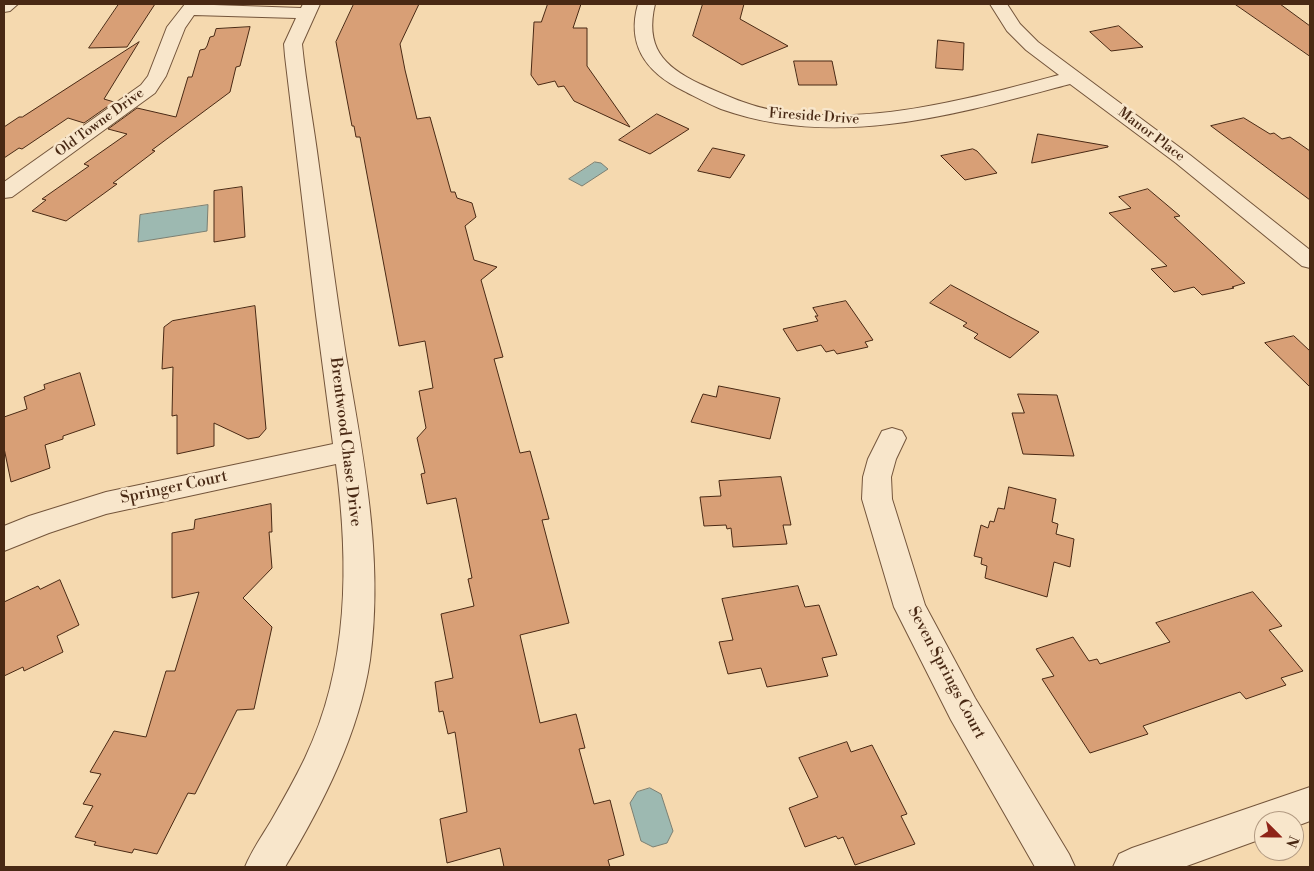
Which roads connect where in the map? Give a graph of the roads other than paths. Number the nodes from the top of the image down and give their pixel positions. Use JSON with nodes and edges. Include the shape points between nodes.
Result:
{"nodes":[{"id":1,"x":9,"y":4,"type":"edge"},
{"id":2,"x":646,"y":4,"type":"edge"},
{"id":3,"x":999,"y":4,"type":"edge"},
{"id":4,"x":4,"y":7,"type":"edge"},
{"id":5,"x":191,"y":7,"type":"edge"},
{"id":6,"x":308,"y":8,"type":"edge"},
{"id":7,"x":1073,"y":77,"type":"junction"},
{"id":8,"x":4,"y":192,"type":"edge"},
{"id":9,"x":1310,"y":261,"type":"edge"},
{"id":10,"x":892,"y":438,"type":"dead end"},
{"id":11,"x":348,"y":451,"type":"junction"},
{"id":12,"x":4,"y":539,"type":"edge"},
{"id":13,"x":1310,"y":804,"type":"edge"},
{"id":14,"x":264,"y":867,"type":"edge"},
{"id":15,"x":1056,"y":867,"type":"edge"},
{"id":16,"x":1132,"y":867,"type":"edge"}],
"edges":[{"from":1,"to":4,"type":"street"},
{"from":2,"to":7,"type":"street","name":"Fireside Drive","via":[[642,18],[643,39],[648,54],[660,67],[717,100],[768,115],[835,122],[895,119],[971,104]]},
{"from":3,"to":7,"type":"street","name":"Manor Place","via":[[1020,35]]},
{"from":5,"to":6,"type":"street","name":"Old Towne Drive"},
{"from":5,"to":8,"type":"street","name":"Old Towne Drive","via":[[176,27],[157,76],[148,89]]},
{"from":6,"to":11,"type":"street","name":"Brentwood Chase Drive","via":[[293,44],[294,56]]},
{"from":7,"to":9,"type":"street","name":"Manor Place","via":[[1183,159]]},
{"from":10,"to":15,"type":"street","name":"Seven Springs Court","via":[[877,477],[877,500],[910,608],[963,709]]},
{"from":11,"to":12,"type":"street","name":"Springer Court","via":[[106,503]]},
{"from":11,"to":14,"type":"street","name":"Brentwood Chase Drive","via":[[360,575],[359,621],[353,662],[339,716],[315,776]]},
{"from":13,"to":16,"type":"street"}]}
